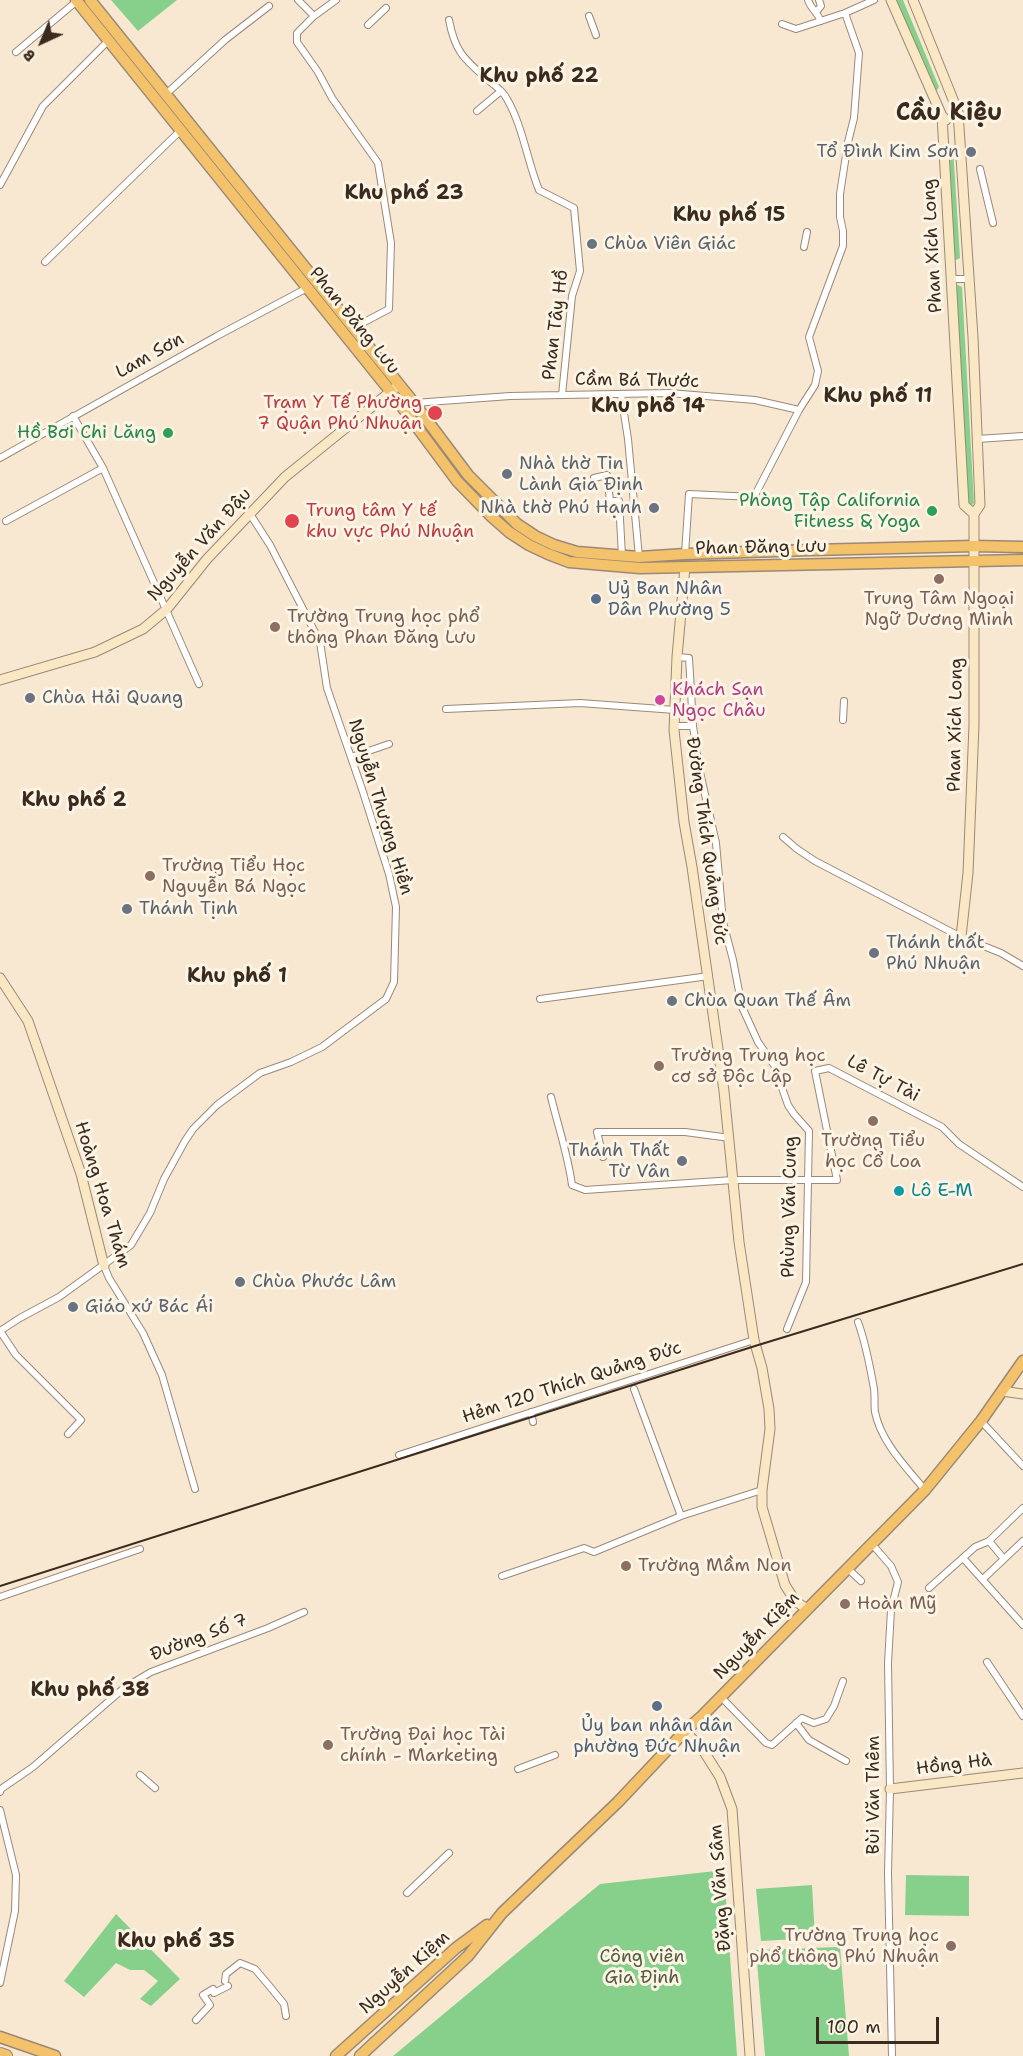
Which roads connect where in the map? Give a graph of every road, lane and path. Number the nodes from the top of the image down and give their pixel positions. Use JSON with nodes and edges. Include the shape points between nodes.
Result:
{"nodes":[{"id":1,"x":77,"y":0,"type":"edge"},
{"id":2,"x":90,"y":0,"type":"edge"},
{"id":3,"x":298,"y":0,"type":"edge"},
{"id":4,"x":336,"y":0,"type":"edge"},
{"id":5,"x":808,"y":0,"type":"edge"},
{"id":6,"x":819,"y":0,"type":"edge"},
{"id":7,"x":874,"y":0,"type":"edge"},
{"id":8,"x":891,"y":0,"type":"edge"},
{"id":9,"x":913,"y":0,"type":"edge"},
{"id":10,"x":269,"y":6,"type":"dead end"},
{"id":11,"x":386,"y":8,"type":"dead end"},
{"id":12,"x":817,"y":12,"type":"junction"},
{"id":13,"x":845,"y":13,"type":"junction"},
{"id":14,"x":314,"y":16,"type":"junction"},
{"id":15,"x":589,"y":16,"type":"dead end"},
{"id":16,"x":449,"y":20,"type":"dead end"},
{"id":17,"x":820,"y":21,"type":"junction"},
{"id":18,"x":782,"y":24,"type":"dead end"},
{"id":19,"x":368,"y":25,"type":"dead end"},
{"id":20,"x":596,"y":35,"type":"dead end"},
{"id":21,"x":109,"y":40,"type":"junction"},
{"id":22,"x":16,"y":52,"type":"dead end"},
{"id":23,"x":501,"y":91,"type":"junction"},
{"id":24,"x":161,"y":98,"type":"junction"},
{"id":25,"x":477,"y":111,"type":"dead end"},
{"id":26,"x":956,"y":112,"type":"junction"},
{"id":27,"x":942,"y":115,"type":"junction"},
{"id":28,"x":181,"y":130,"type":"junction"},
{"id":29,"x":980,"y":169,"type":"dead end"},
{"id":30,"x":0,"y":185,"type":"edge"},
{"id":31,"x":993,"y":223,"type":"dead end"},
{"id":32,"x":807,"y":232,"type":"dead end"},
{"id":33,"x":804,"y":247,"type":"dead end"},
{"id":34,"x":45,"y":262,"type":"dead end"},
{"id":35,"x":951,"y":279,"type":"junction"},
{"id":36,"x":969,"y":279,"type":"junction"},
{"id":37,"x":311,"y":285,"type":"junction"},
{"id":38,"x":352,"y":329,"type":"junction"},
{"id":39,"x":395,"y":388,"type":"junction"},
{"id":40,"x":621,"y":394,"type":"junction"},
{"id":41,"x":562,"y":395,"type":"junction"},
{"id":42,"x":414,"y":403,"type":"junction"},
{"id":43,"x":799,"y":410,"type":"junction"},
{"id":44,"x":405,"y":411,"type":"junction"},
{"id":45,"x":73,"y":416,"type":"junction"},
{"id":46,"x":1023,"y":436,"type":"edge"},
{"id":47,"x":977,"y":439,"type":"junction"},
{"id":48,"x":0,"y":458,"type":"edge"},
{"id":49,"x":103,"y":468,"type":"junction"},
{"id":50,"x":594,"y":478,"type":"dead end"},
{"id":51,"x":250,"y":514,"type":"junction"},
{"id":52,"x":974,"y":514,"type":"junction"},
{"id":53,"x":6,"y":521,"type":"dead end"},
{"id":54,"x":974,"y":546,"type":"junction"},
{"id":55,"x":1023,"y":547,"type":"edge"},
{"id":56,"x":685,"y":554,"type":"junction"},
{"id":57,"x":622,"y":556,"type":"junction"},
{"id":58,"x":639,"y":557,"type":"junction"},
{"id":59,"x":1023,"y":560,"type":"edge"},
{"id":60,"x":973,"y":561,"type":"junction"},
{"id":61,"x":685,"y":567,"type":"junction"},
{"id":62,"x":167,"y":609,"type":"junction"},
{"id":63,"x":677,"y":657,"type":"junction"},
{"id":64,"x":0,"y":680,"type":"edge"},
{"id":65,"x":199,"y":684,"type":"dead end"},
{"id":66,"x":675,"y":695,"type":"junction"},
{"id":67,"x":691,"y":695,"type":"junction"},
{"id":68,"x":844,"y":702,"type":"dead end"},
{"id":69,"x":446,"y":709,"type":"dead end"},
{"id":70,"x":675,"y":710,"type":"junction"},
{"id":71,"x":843,"y":720,"type":"dead end"},
{"id":72,"x":674,"y":726,"type":"junction"},
{"id":73,"x":693,"y":726,"type":"junction"},
{"id":74,"x":389,"y":744,"type":"dead end"},
{"id":75,"x":351,"y":757,"type":"junction"},
{"id":76,"x":783,"y":837,"type":"dead end"},
{"id":77,"x":961,"y":937,"type":"junction"},
{"id":78,"x":1023,"y":966,"type":"edge"},
{"id":79,"x":709,"y":975,"type":"junction"},
{"id":80,"x":0,"y":978,"type":"edge"},
{"id":81,"x":540,"y":999,"type":"dead end"},
{"id":82,"x":550,"y":1097,"type":"dead end"},
{"id":83,"x":730,"y":1138,"type":"junction"},
{"id":84,"x":603,"y":1157,"type":"dead end"},
{"id":85,"x":733,"y":1180,"type":"junction"},
{"id":86,"x":808,"y":1181,"type":"junction"},
{"id":87,"x":1023,"y":1186,"type":"edge"},
{"id":88,"x":104,"y":1266,"type":"junction"},
{"id":89,"x":858,"y":1322,"type":"dead end"},
{"id":90,"x":787,"y":1329,"type":"dead end"},
{"id":91,"x":0,"y":1331,"type":"edge"},
{"id":92,"x":754,"y":1340,"type":"junction"},
{"id":93,"x":1023,"y":1361,"type":"edge"},
{"id":94,"x":634,"y":1389,"type":"dead end"},
{"id":95,"x":1002,"y":1391,"type":"junction"},
{"id":96,"x":1023,"y":1394,"type":"edge"},
{"id":97,"x":531,"y":1412,"type":"junction"},
{"id":98,"x":981,"y":1421,"type":"junction"},
{"id":99,"x":533,"y":1422,"type":"dead end"},
{"id":100,"x":68,"y":1434,"type":"dead end"},
{"id":101,"x":399,"y":1455,"type":"dead end"},
{"id":102,"x":1023,"y":1466,"type":"edge"},
{"id":103,"x":195,"y":1489,"type":"dead end"},
{"id":104,"x":762,"y":1490,"type":"junction"},
{"id":105,"x":925,"y":1490,"type":"junction"},
{"id":106,"x":1023,"y":1509,"type":"edge"},
{"id":107,"x":681,"y":1516,"type":"junction"},
{"id":108,"x":988,"y":1541,"type":"junction"},
{"id":109,"x":1023,"y":1541,"type":"edge"},
{"id":110,"x":871,"y":1544,"type":"junction"},
{"id":111,"x":140,"y":1549,"type":"dead end"},
{"id":112,"x":963,"y":1558,"type":"junction"},
{"id":113,"x":1004,"y":1559,"type":"junction"},
{"id":114,"x":847,"y":1568,"type":"junction"},
{"id":115,"x":502,"y":1576,"type":"dead end"},
{"id":116,"x":983,"y":1579,"type":"junction"},
{"id":117,"x":861,"y":1581,"type":"dead end"},
{"id":118,"x":929,"y":1588,"type":"dead end"},
{"id":119,"x":0,"y":1597,"type":"edge"},
{"id":120,"x":807,"y":1609,"type":"junction"},
{"id":121,"x":304,"y":1612,"type":"dead end"},
{"id":122,"x":1023,"y":1624,"type":"edge"},
{"id":123,"x":987,"y":1662,"type":"dead end"},
{"id":124,"x":843,"y":1682,"type":"dead end"},
{"id":125,"x":721,"y":1697,"type":"junction"},
{"id":126,"x":1023,"y":1716,"type":"edge"},
{"id":127,"x":796,"y":1723,"type":"junction"},
{"id":128,"x":685,"y":1731,"type":"junction"},
{"id":129,"x":555,"y":1755,"type":"dead end"},
{"id":130,"x":846,"y":1761,"type":"dead end"},
{"id":131,"x":518,"y":1769,"type":"dead end"},
{"id":132,"x":1023,"y":1773,"type":"edge"},
{"id":133,"x":140,"y":1775,"type":"dead end"},
{"id":134,"x":155,"y":1788,"type":"dead end"},
{"id":135,"x":890,"y":1789,"type":"junction"},
{"id":136,"x":0,"y":1792,"type":"edge"},
{"id":137,"x":0,"y":1810,"type":"edge"},
{"id":138,"x":449,"y":1853,"type":"dead end"},
{"id":139,"x":407,"y":1893,"type":"dead end"},
{"id":140,"x":497,"y":1918,"type":"junction"},
{"id":141,"x":0,"y":1983,"type":"edge"},
{"id":142,"x":286,"y":2016,"type":"dead end"},
{"id":143,"x":196,"y":2020,"type":"dead end"},
{"id":144,"x":0,"y":2037,"type":"edge"},
{"id":145,"x":0,"y":2054,"type":"edge"},
{"id":146,"x":6,"y":2056,"type":"edge"},
{"id":147,"x":55,"y":2056,"type":"edge"},
{"id":148,"x":336,"y":2056,"type":"edge"},
{"id":149,"x":346,"y":2056,"type":"edge"},
{"id":150,"x":360,"y":2056,"type":"edge"},
{"id":151,"x":750,"y":2056,"type":"edge"},
{"id":152,"x":892,"y":2056,"type":"edge"}],
"edges":[{"from":1,"to":21,"type":"main road","name":"Phan Đăng Lưu"},
{"from":1,"to":22,"type":"street"},
{"from":2,"to":24,"type":"main road","name":"Phan Đăng Lưu"},
{"from":3,"to":14,"type":"street"},
{"from":4,"to":14,"type":"street"},
{"from":5,"to":12,"type":"street"},
{"from":6,"to":12,"type":"street"},
{"from":7,"to":13,"type":"street"},
{"from":8,"to":27,"type":"street","name":"Phan Xích Long"},
{"from":9,"to":26,"type":"street","name":"Phan Xích Long"},
{"from":10,"to":24,"type":"street"},
{"from":11,"to":19,"type":"street"},
{"from":12,"to":17,"type":"street"},
{"from":13,"to":17,"type":"street"},
{"from":13,"to":43,"type":"street","via":[[859,53],[854,118],[840,194],[843,246],[809,337],[818,371],[815,385]]},
{"from":14,"to":38,"type":"street","via":[[297,33],[297,42],[378,162],[391,243],[389,309]]},
{"from":15,"to":20,"type":"street"},
{"from":16,"to":23,"type":"street","name":"Phan Tây Hồ","via":[[453,41],[466,61]]},
{"from":17,"to":18,"type":"street","via":[[796,29]]},
{"from":21,"to":24,"type":"main road","name":"Phan Đăng Lưu"},
{"from":21,"to":30,"type":"street","via":[[43,106]]},
{"from":23,"to":25,"type":"street"},
{"from":23,"to":41,"type":"street","name":"Phan Tây Hồ","via":[[522,132],[539,190],[574,208],[580,272],[572,296]]},
{"from":24,"to":28,"type":"main road","name":"Phan Đăng Lưu"},
{"from":24,"to":37,"type":"main road","name":"Phan Đăng Lưu"},
{"from":26,"to":27,"type":"street","via":[[953,120]]},
{"from":26,"to":27,"type":"street","via":[[947,105]]},
{"from":26,"to":36,"type":"street","name":"Phan Xích Long"},
{"from":27,"to":35,"type":"street","name":"Phan Xích Long"},
{"from":28,"to":34,"type":"street"},
{"from":28,"to":37,"type":"main road","name":"Phan Đăng Lưu"},
{"from":29,"to":31,"type":"street"},
{"from":32,"to":33,"type":"street"},
{"from":35,"to":36,"type":"street"},
{"from":35,"to":52,"type":"street","name":"Phan Xích Long","via":[[964,505]]},
{"from":36,"to":47,"type":"street","name":"Phan Xích Long"},
{"from":37,"to":38,"type":"main road","name":"Phan Đăng Lưu"},
{"from":37,"to":39,"type":"main road","name":"Phan Đăng Lưu"},
{"from":37,"to":45,"type":"street","name":"Lam Sơn"},
{"from":38,"to":39,"type":"main road","name":"Phan Đăng Lưu"},
{"from":39,"to":42,"type":"main road","name":"Phan Đăng Lưu"},
{"from":39,"to":44,"type":"main road","name":"Phan Đăng Lưu"},
{"from":39,"to":51,"type":"street","name":"Nguyễn Văn Đậu","via":[[302,462]]},
{"from":40,"to":41,"type":"street","name":"Cầm Bá Thước"},
{"from":40,"to":43,"type":"street","name":"Cầm Bá Thước","via":[[755,400]]},
{"from":40,"to":58,"type":"street"},
{"from":41,"to":42,"type":"street","name":"Cầm Bá Thước"},
{"from":42,"to":44,"type":"street"},
{"from":42,"to":57,"type":"main road","name":"Phan Đăng Lưu","via":[[468,475],[517,524],[554,545],[577,552]]},
{"from":43,"to":56,"type":"street","via":[[754,497],[689,494]]},
{"from":44,"to":61,"type":"main road","name":"Phan Đăng Lưu","via":[[457,481],[492,517],[529,545],[569,562]]},
{"from":45,"to":48,"type":"street","name":"Lam Sơn"},
{"from":45,"to":49,"type":"street"},
{"from":46,"to":47,"type":"street"},
{"from":47,"to":52,"type":"street","name":"Phan Xích Long","via":[[980,505]]},
{"from":49,"to":53,"type":"street"},
{"from":49,"to":62,"type":"street"},
{"from":50,"to":57,"type":"street","via":[[608,475],[610,501],[619,501]]},
{"from":51,"to":62,"type":"street","name":"Nguyễn Văn Đậu"},
{"from":51,"to":75,"type":"street","name":"Nguyễn Thượng Hiền","via":[[320,642],[327,688]]},
{"from":52,"to":54,"type":"street","name":"Phan Xích Long"},
{"from":54,"to":55,"type":"main road","name":"Phan Đăng Lưu"},
{"from":54,"to":56,"type":"main road","name":"Phan Đăng Lưu"},
{"from":54,"to":60,"type":"street","name":"Phan Xích Long"},
{"from":56,"to":58,"type":"main road","name":"Phan Đăng Lưu"},
{"from":56,"to":61,"type":"main road"},
{"from":57,"to":58,"type":"main road","name":"Phan Đăng Lưu"},
{"from":59,"to":60,"type":"main road","name":"Phan Đăng Lưu"},
{"from":60,"to":61,"type":"main road","name":"Phan Đăng Lưu"},
{"from":60,"to":77,"type":"street","name":"Phan Xích Long","via":[[974,725],[968,876]]},
{"from":61,"to":63,"type":"street","name":"Đường Thích Quảng Đức"},
{"from":62,"to":64,"type":"street","name":"Nguyễn Văn Đậu","via":[[143,629],[95,652]]},
{"from":62,"to":65,"type":"street"},
{"from":63,"to":66,"type":"street","name":"Đường Thích Quảng Đức"},
{"from":63,"to":67,"type":"street","name":"Phùng Văn Cung","via":[[689,658]]},
{"from":66,"to":67,"type":"street"},
{"from":66,"to":70,"type":"street","name":"Đường Thích Quảng Đức"},
{"from":67,"to":73,"type":"street","name":"Phùng Văn Cung"},
{"from":68,"to":71,"type":"street"},
{"from":69,"to":70,"type":"street","via":[[580,703]]},
{"from":70,"to":72,"type":"street","name":"Đường Thích Quảng Đức"},
{"from":72,"to":73,"type":"street"},
{"from":72,"to":79,"type":"street","name":"Đường Thích Quảng Đức","via":[[684,822]]},
{"from":73,"to":86,"type":"street","name":"Phùng Văn Cung","via":[[716,843],[723,922],[742,1007],[774,1065],[788,1105],[809,1131]]},
{"from":74,"to":75,"type":"street"},
{"from":75,"to":88,"type":"street","name":"Nguyễn Thượng Hiền","via":[[389,873],[396,907],[394,982],[386,999],[322,1047],[260,1073],[217,1105],[185,1141],[131,1245]]},
{"from":76,"to":77,"type":"street","via":[[815,861]]},
{"from":77,"to":78,"type":"street"},
{"from":79,"to":81,"type":"street"},
{"from":79,"to":83,"type":"street","name":"Đường Thích Quảng Đức"},
{"from":80,"to":88,"type":"street","name":"Hoàng Hoa Thám","via":[[28,1021],[81,1174]]},
{"from":82,"to":85,"type":"street","name":"Lê Tự Tài","via":[[569,1159],[572,1185],[585,1190]]},
{"from":83,"to":84,"type":"street","via":[[685,1131],[597,1132]]},
{"from":83,"to":85,"type":"street"},
{"from":85,"to":86,"type":"street","name":"Lê Tự Tài"},
{"from":85,"to":92,"type":"street"},
{"from":86,"to":87,"type":"street","name":"Lê Tự Tài","via":[[837,1180],[816,1071],[829,1068],[942,1127],[959,1144]]},
{"from":86,"to":90,"type":"street","name":"Phùng Văn Cung","via":[[806,1282]]},
{"from":88,"to":91,"type":"street","name":"Nguyễn Thượng Hiền"},
{"from":88,"to":103,"type":"street","name":"Hoàng Hoa Thám","via":[[162,1374]]},
{"from":89,"to":105,"type":"street","via":[[875,1414],[889,1444]]},
{"from":91,"to":100,"type":"street","via":[[15,1355],[81,1420]]},
{"from":92,"to":97,"type":"street","name":"Hẻm 120 Thích Quảng Đức"},
{"from":92,"to":104,"type":"street","via":[[770,1429]]},
{"from":93,"to":95,"type":"main road","name":"Nguyễn Kiệm"},
{"from":94,"to":107,"type":"street"},
{"from":95,"to":96,"type":"street"},
{"from":95,"to":98,"type":"main road","name":"Nguyễn Kiệm"},
{"from":97,"to":99,"type":"street"},
{"from":97,"to":101,"type":"street","name":"Hẻm 120 Thích Quảng Đức"},
{"from":98,"to":102,"type":"street"},
{"from":98,"to":105,"type":"main road","name":"Nguyễn Kiệm"},
{"from":104,"to":107,"type":"street"},
{"from":104,"to":120,"type":"street","via":[[762,1507],[785,1585],[795,1601]]},
{"from":105,"to":110,"type":"main road","name":"Nguyễn Kiệm"},
{"from":106,"to":108,"type":"street"},
{"from":107,"to":115,"type":"street","via":[[594,1552],[584,1548]]},
{"from":108,"to":112,"type":"street"},
{"from":108,"to":113,"type":"street"},
{"from":109,"to":113,"type":"street"},
{"from":110,"to":114,"type":"main road","name":"Nguyễn Kiệm"},
{"from":110,"to":135,"type":"street","name":"Bùi Văn Thêm","via":[[891,1566],[898,1582],[891,1610],[888,1663]]},
{"from":111,"to":119,"type":"street"},
{"from":112,"to":116,"type":"street"},
{"from":112,"to":118,"type":"street"},
{"from":113,"to":116,"type":"street"},
{"from":114,"to":117,"type":"street"},
{"from":114,"to":120,"type":"main road","name":"Nguyễn Kiệm"},
{"from":116,"to":122,"type":"street"},
{"from":120,"to":125,"type":"main road","name":"Nguyễn Kiệm"},
{"from":121,"to":136,"type":"street","name":"Đường Số 7","via":[[151,1672],[124,1688]]},
{"from":123,"to":126,"type":"street"},
{"from":124,"to":127,"type":"street","via":[[826,1719],[814,1723],[801,1718]]},
{"from":125,"to":127,"type":"street","via":[[771,1745]]},
{"from":125,"to":128,"type":"main road","name":"Nguyễn Kiệm"},
{"from":127,"to":130,"type":"street","via":[[809,1740]]},
{"from":128,"to":140,"type":"main road","name":"Nguyễn Kiệm","via":[[618,1802]]},
{"from":128,"to":151,"type":"street","name":"Đặng Văn Sâm","via":[[720,1777],[732,1809]]},
{"from":129,"to":131,"type":"street"},
{"from":132,"to":135,"type":"street","name":"Hồng Hà"},
{"from":133,"to":134,"type":"street"},
{"from":135,"to":152,"type":"street","name":"Bùi Văn Thêm"},
{"from":137,"to":141,"type":"street","via":[[16,1875],[15,1911]]},
{"from":138,"to":139,"type":"street"},
{"from":140,"to":148,"type":"main road","name":"Nguyễn Kiệm","via":[[456,1948]]},
{"from":140,"to":149,"type":"main road"},
{"from":140,"to":150,"type":"main road","name":"Nguyễn Kiệm","via":[[468,1956]]},
{"from":142,"to":143,"type":"street","via":[[285,2004],[255,1969],[240,1963],[226,1974],[227,1983],[214,1993],[213,1989],[203,1995],[210,2005]]},
{"from":144,"to":147,"type":"main road"},
{"from":145,"to":146,"type":"highway"}]}
